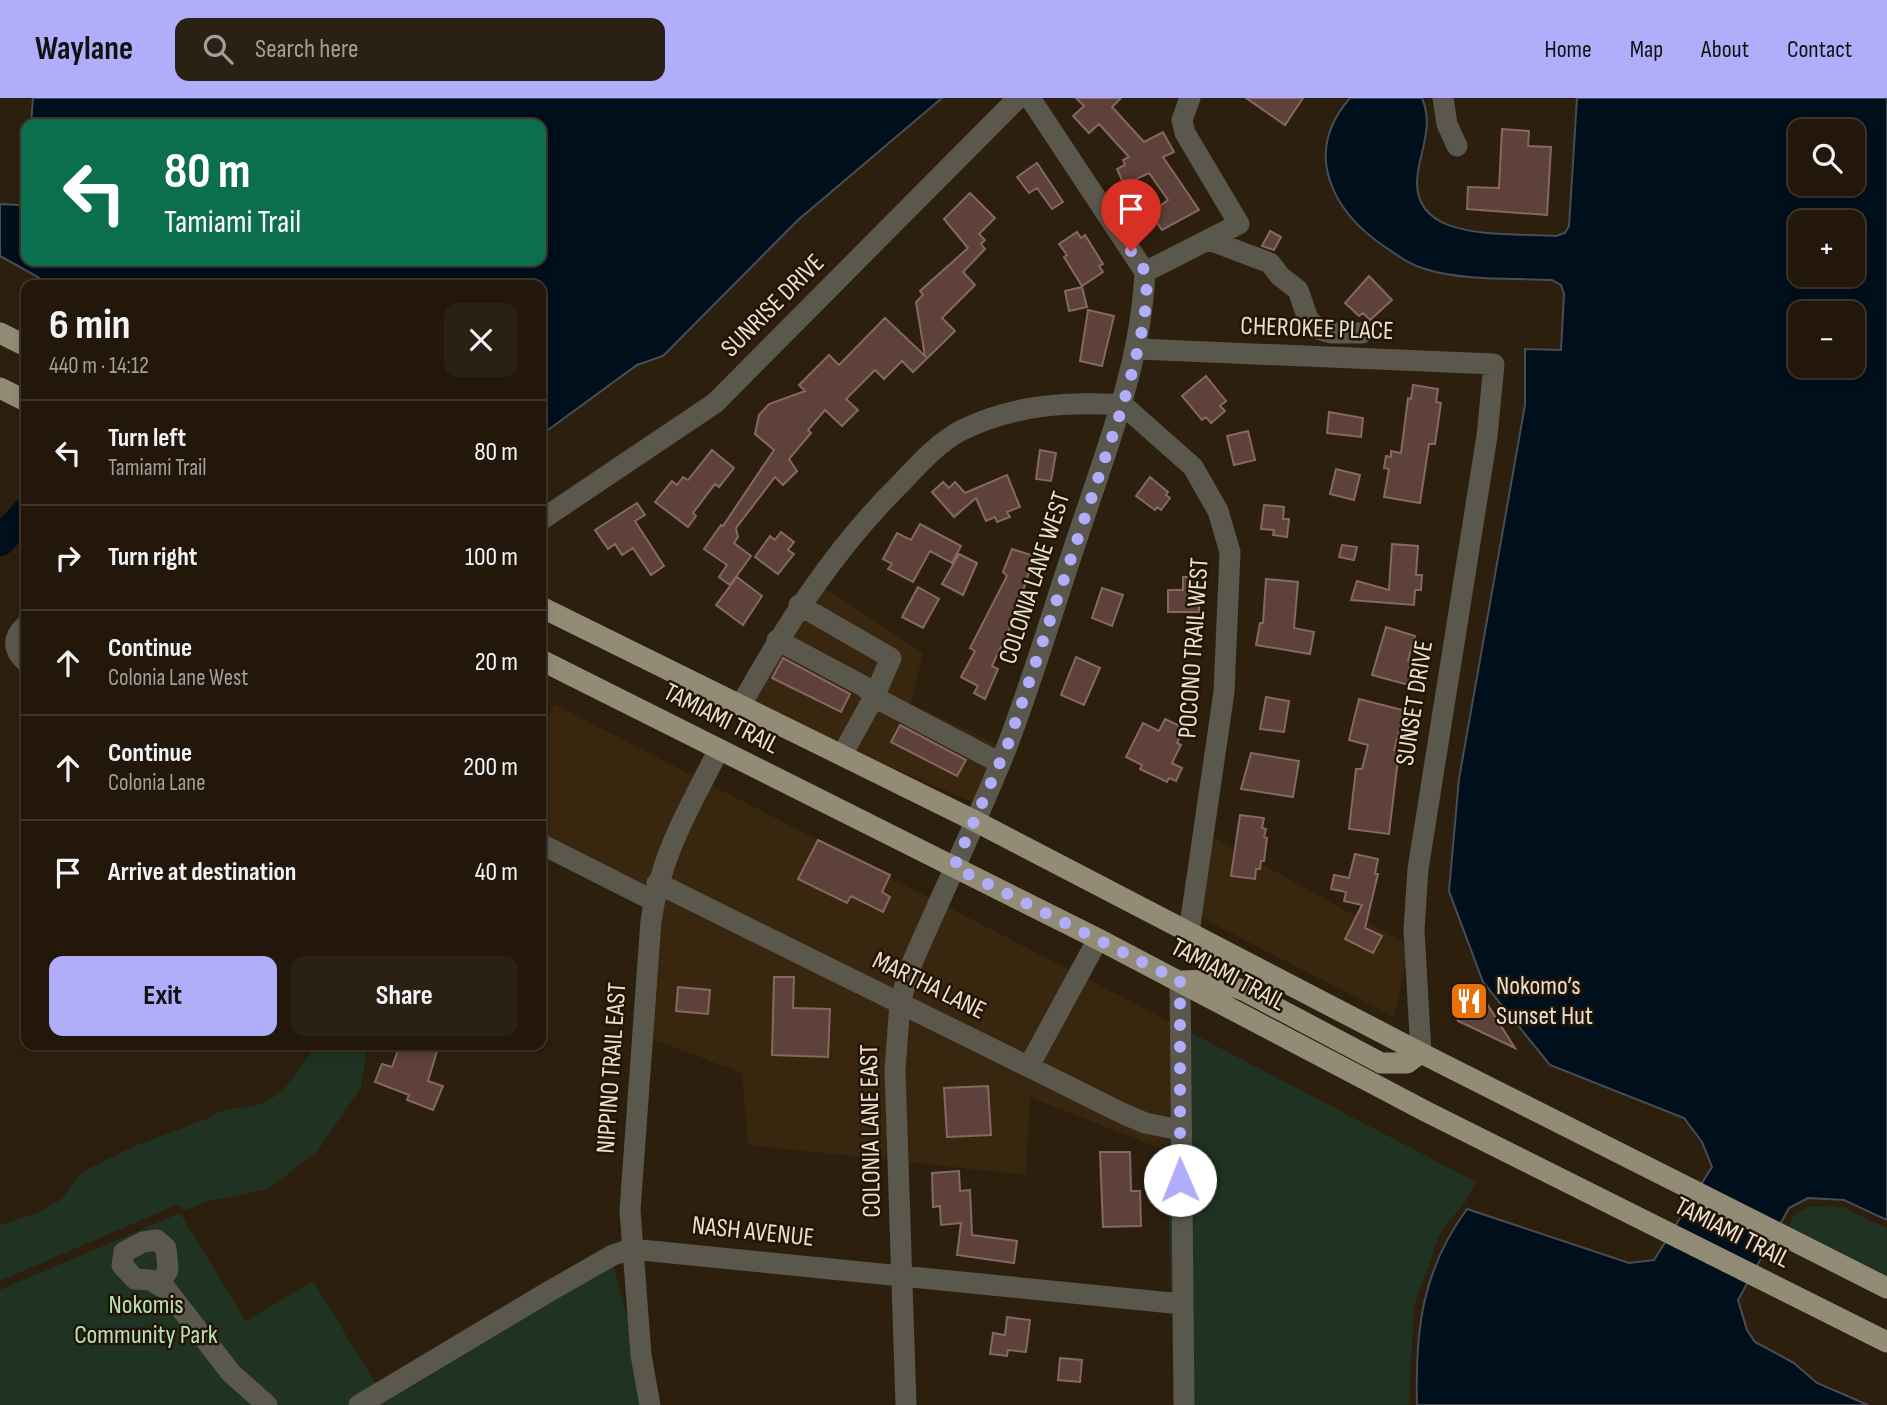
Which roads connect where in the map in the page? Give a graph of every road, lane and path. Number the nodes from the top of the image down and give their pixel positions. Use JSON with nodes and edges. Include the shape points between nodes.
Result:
{"nodes":[{"id":1,"x":1018,"y":98,"type":"edge"},
{"id":2,"x":1030,"y":98,"type":"edge"},
{"id":3,"x":1190,"y":98,"type":"edge"},
{"id":4,"x":1443,"y":98,"type":"edge"},
{"id":5,"x":1457,"y":146,"type":"dead end"},
{"id":6,"x":1209,"y":240,"type":"junction"},
{"id":7,"x":1145,"y":272,"type":"junction"},
{"id":8,"x":2,"y":334,"type":"edge"},
{"id":9,"x":1362,"y":334,"type":"dead end"},
{"id":10,"x":21,"y":344,"type":"edge"},
{"id":11,"x":1138,"y":349,"type":"junction"},
{"id":12,"x":1494,"y":364,"type":"joint"},
{"id":13,"x":0,"y":388,"type":"edge"},
{"id":14,"x":21,"y":398,"type":"edge"},
{"id":15,"x":1123,"y":405,"type":"junction"},
{"id":16,"x":546,"y":517,"type":"edge"},
{"id":17,"x":799,"y":606,"type":"junction"},
{"id":18,"x":546,"y":609,"type":"edge"},
{"id":19,"x":21,"y":630,"type":"edge"},
{"id":20,"x":777,"y":640,"type":"junction"},
{"id":21,"x":21,"y":657,"type":"edge"},
{"id":22,"x":546,"y":662,"type":"edge"},
{"id":23,"x":874,"y":697,"type":"junction"},
{"id":24,"x":741,"y":705,"type":"junction"},
{"id":25,"x":719,"y":749,"type":"junction"},
{"id":26,"x":842,"y":755,"type":"junction"},
{"id":27,"x":1000,"y":763,"type":"junction"},
{"id":28,"x":973,"y":820,"type":"junction"},
{"id":29,"x":546,"y":846,"type":"edge"},
{"id":30,"x":954,"y":867,"type":"junction"},
{"id":31,"x":656,"y":892,"type":"junction"},
{"id":32,"x":1189,"y":932,"type":"junction"},
{"id":33,"x":1098,"y":939,"type":"junction"},
{"id":34,"x":1180,"y":981,"type":"junction"},
{"id":35,"x":900,"y":1003,"type":"junction"},
{"id":36,"x":1421,"y":1054,"type":"junction"},
{"id":37,"x":1029,"y":1066,"type":"junction"},
{"id":38,"x":1180,"y":1130,"type":"junction"},
{"id":39,"x":631,"y":1249,"type":"junction"},
{"id":40,"x":904,"y":1276,"type":"junction"},
{"id":41,"x":159,"y":1285,"type":"dead end"},
{"id":42,"x":1887,"y":1288,"type":"edge"},
{"id":43,"x":1182,"y":1304,"type":"junction"},
{"id":44,"x":1887,"y":1342,"type":"edge"},
{"id":45,"x":267,"y":1405,"type":"edge"},
{"id":46,"x":359,"y":1405,"type":"edge"},
{"id":47,"x":650,"y":1405,"type":"edge"},
{"id":48,"x":906,"y":1405,"type":"edge"},
{"id":49,"x":1184,"y":1405,"type":"edge"}],
"edges":[{"from":1,"to":16,"type":"street","name":"SUNRISE DRIVE","via":[[715,403]]},
{"from":2,"to":7,"type":"street"},
{"from":3,"to":6,"type":"street","via":[[1182,120],[1185,133],[1239,224]]},
{"from":4,"to":5,"type":"street"},
{"from":6,"to":7,"type":"street"},
{"from":6,"to":9,"type":"street","via":[[1270,262],[1279,276],[1298,290],[1308,319],[1318,329]]},
{"from":7,"to":11,"type":"street","name":"COLONIA LANE WEST"},
{"from":8,"to":10,"type":"main road"},
{"from":11,"to":12,"type":"street","name":"CHEROKEE PLACE"},
{"from":11,"to":15,"type":"street","name":"COLONIA LANE WEST"},
{"from":12,"to":36,"type":"street","name":"SUNSET DRIVE","via":[[1487,436],[1418,869],[1414,930]]},
{"from":13,"to":14,"type":"main road"},
{"from":15,"to":17,"type":"street","via":[[1036,407],[1008,412],[960,431],[918,465],[866,519]]},
{"from":15,"to":27,"type":"street","name":"COLONIA LANE WEST"},
{"from":15,"to":32,"type":"street","name":"POCONO TRAIL WEST","via":[[1193,467],[1218,511],[1230,552],[1224,692]]},
{"from":17,"to":20,"type":"street"},
{"from":17,"to":23,"type":"street","via":[[891,659]]},
{"from":18,"to":24,"type":"main road","name":"TAMIAMI TRAIL"},
{"from":19,"to":21,"type":"street","via":[[15,641]]},
{"from":20,"to":23,"type":"street","via":[[865,687]]},
{"from":20,"to":24,"type":"street"},
{"from":22,"to":25,"type":"main road","name":"TAMIAMI TRAIL"},
{"from":23,"to":26,"type":"street"},
{"from":23,"to":27,"type":"street"},
{"from":24,"to":26,"type":"main road","name":"TAMIAMI TRAIL"},
{"from":25,"to":30,"type":"main road","name":"TAMIAMI TRAIL"},
{"from":25,"to":31,"type":"street","name":"NIPPINO TRAIL EAST","via":[[667,853]]},
{"from":26,"to":28,"type":"main road","name":"TAMIAMI TRAIL"},
{"from":27,"to":28,"type":"street","name":"COLONIA LANE WEST"},
{"from":28,"to":30,"type":"street","name":"COLONIA LANE WEST"},
{"from":28,"to":32,"type":"main road","name":"TAMIAMI TRAIL"},
{"from":29,"to":31,"type":"street","name":"MARTHA LANE"},
{"from":30,"to":33,"type":"main road","name":"TAMIAMI TRAIL"},
{"from":30,"to":35,"type":"street","name":"COLONIA LANE EAST","via":[[910,968]]},
{"from":31,"to":35,"type":"street","name":"MARTHA LANE"},
{"from":31,"to":39,"type":"street","name":"NIPPINO TRAIL EAST","via":[[630,1210]]},
{"from":32,"to":36,"type":"main road","name":"TAMIAMI TRAIL"},
{"from":33,"to":34,"type":"main road","name":"TAMIAMI TRAIL"},
{"from":33,"to":37,"type":"street"},
{"from":34,"to":36,"type":"main road","via":[[1215,980],[1245,991],[1381,1063],[1407,1063]]},
{"from":34,"to":38,"type":"street"},
{"from":34,"to":44,"type":"main road","name":"TAMIAMI TRAIL","via":[[1427,1112]]},
{"from":35,"to":37,"type":"street","name":"MARTHA LANE"},
{"from":35,"to":40,"type":"street","name":"COLONIA LANE EAST","via":[[895,1070]]},
{"from":36,"to":42,"type":"main road","name":"TAMIAMI TRAIL"},
{"from":37,"to":38,"type":"street","name":"MARTHA LANE","via":[[1145,1123]]},
{"from":38,"to":43,"type":"street"},
{"from":39,"to":40,"type":"street","name":"NASH AVENUE"},
{"from":39,"to":46,"type":"street","name":"NASH AVENUE","via":[[548,1292]]},
{"from":39,"to":47,"type":"street","name":"NIPPINO TRAIL EAST"},
{"from":40,"to":43,"type":"street","name":"NASH AVENUE"},
{"from":40,"to":48,"type":"street","name":"COLONIA LANE EAST"},
{"from":41,"to":45,"type":"street","via":[[232,1373]]},
{"from":43,"to":49,"type":"street"}]}
